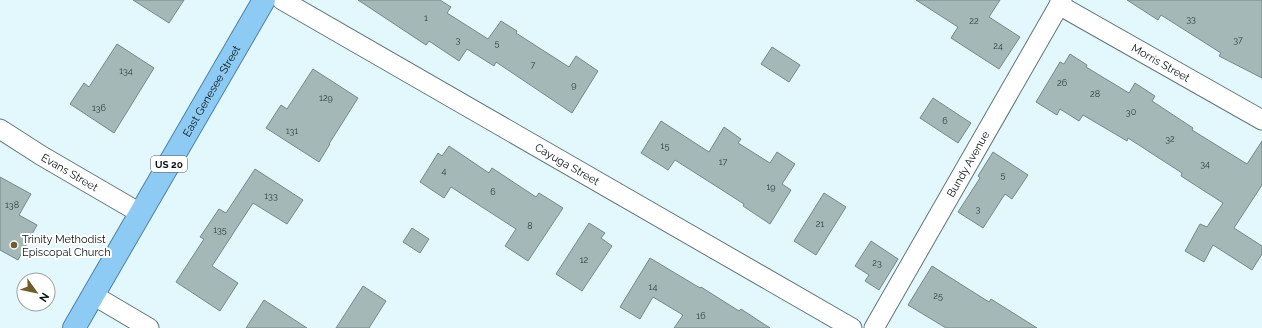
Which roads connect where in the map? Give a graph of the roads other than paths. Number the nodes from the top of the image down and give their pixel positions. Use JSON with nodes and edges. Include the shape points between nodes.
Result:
{"nodes":[{"id":1,"x":264,"y":0,"type":"edge"},
{"id":2,"x":282,"y":0,"type":"edge"},
{"id":3,"x":1060,"y":2,"type":"edge"},
{"id":4,"x":1262,"y":120,"type":"edge"},
{"id":5,"x":0,"y":129,"type":"edge"},
{"id":6,"x":140,"y":213,"type":"junction"},
{"id":7,"x":93,"y":295,"type":"junction"},
{"id":8,"x":74,"y":328,"type":"edge"},
{"id":9,"x":149,"y":328,"type":"edge"},
{"id":10,"x":852,"y":328,"type":"edge"},
{"id":11,"x":874,"y":328,"type":"edge"}],
"edges":[{"from":1,"to":6,"type":"highway","name":"East Genesee Street","number":"US 20"},
{"from":2,"to":10,"type":"street","name":"Cayuga Street"},
{"from":3,"to":4,"type":"street","name":"Morris Street"},
{"from":3,"to":11,"type":"street","name":"Bundy Avenue"},
{"from":5,"to":6,"type":"street","name":"Evans Street"},
{"from":6,"to":7,"type":"highway","name":"East Genesee Street","number":"US 20"},
{"from":7,"to":8,"type":"highway","name":"East Genesee Street","number":"US 20"},
{"from":7,"to":9,"type":"street"}]}
